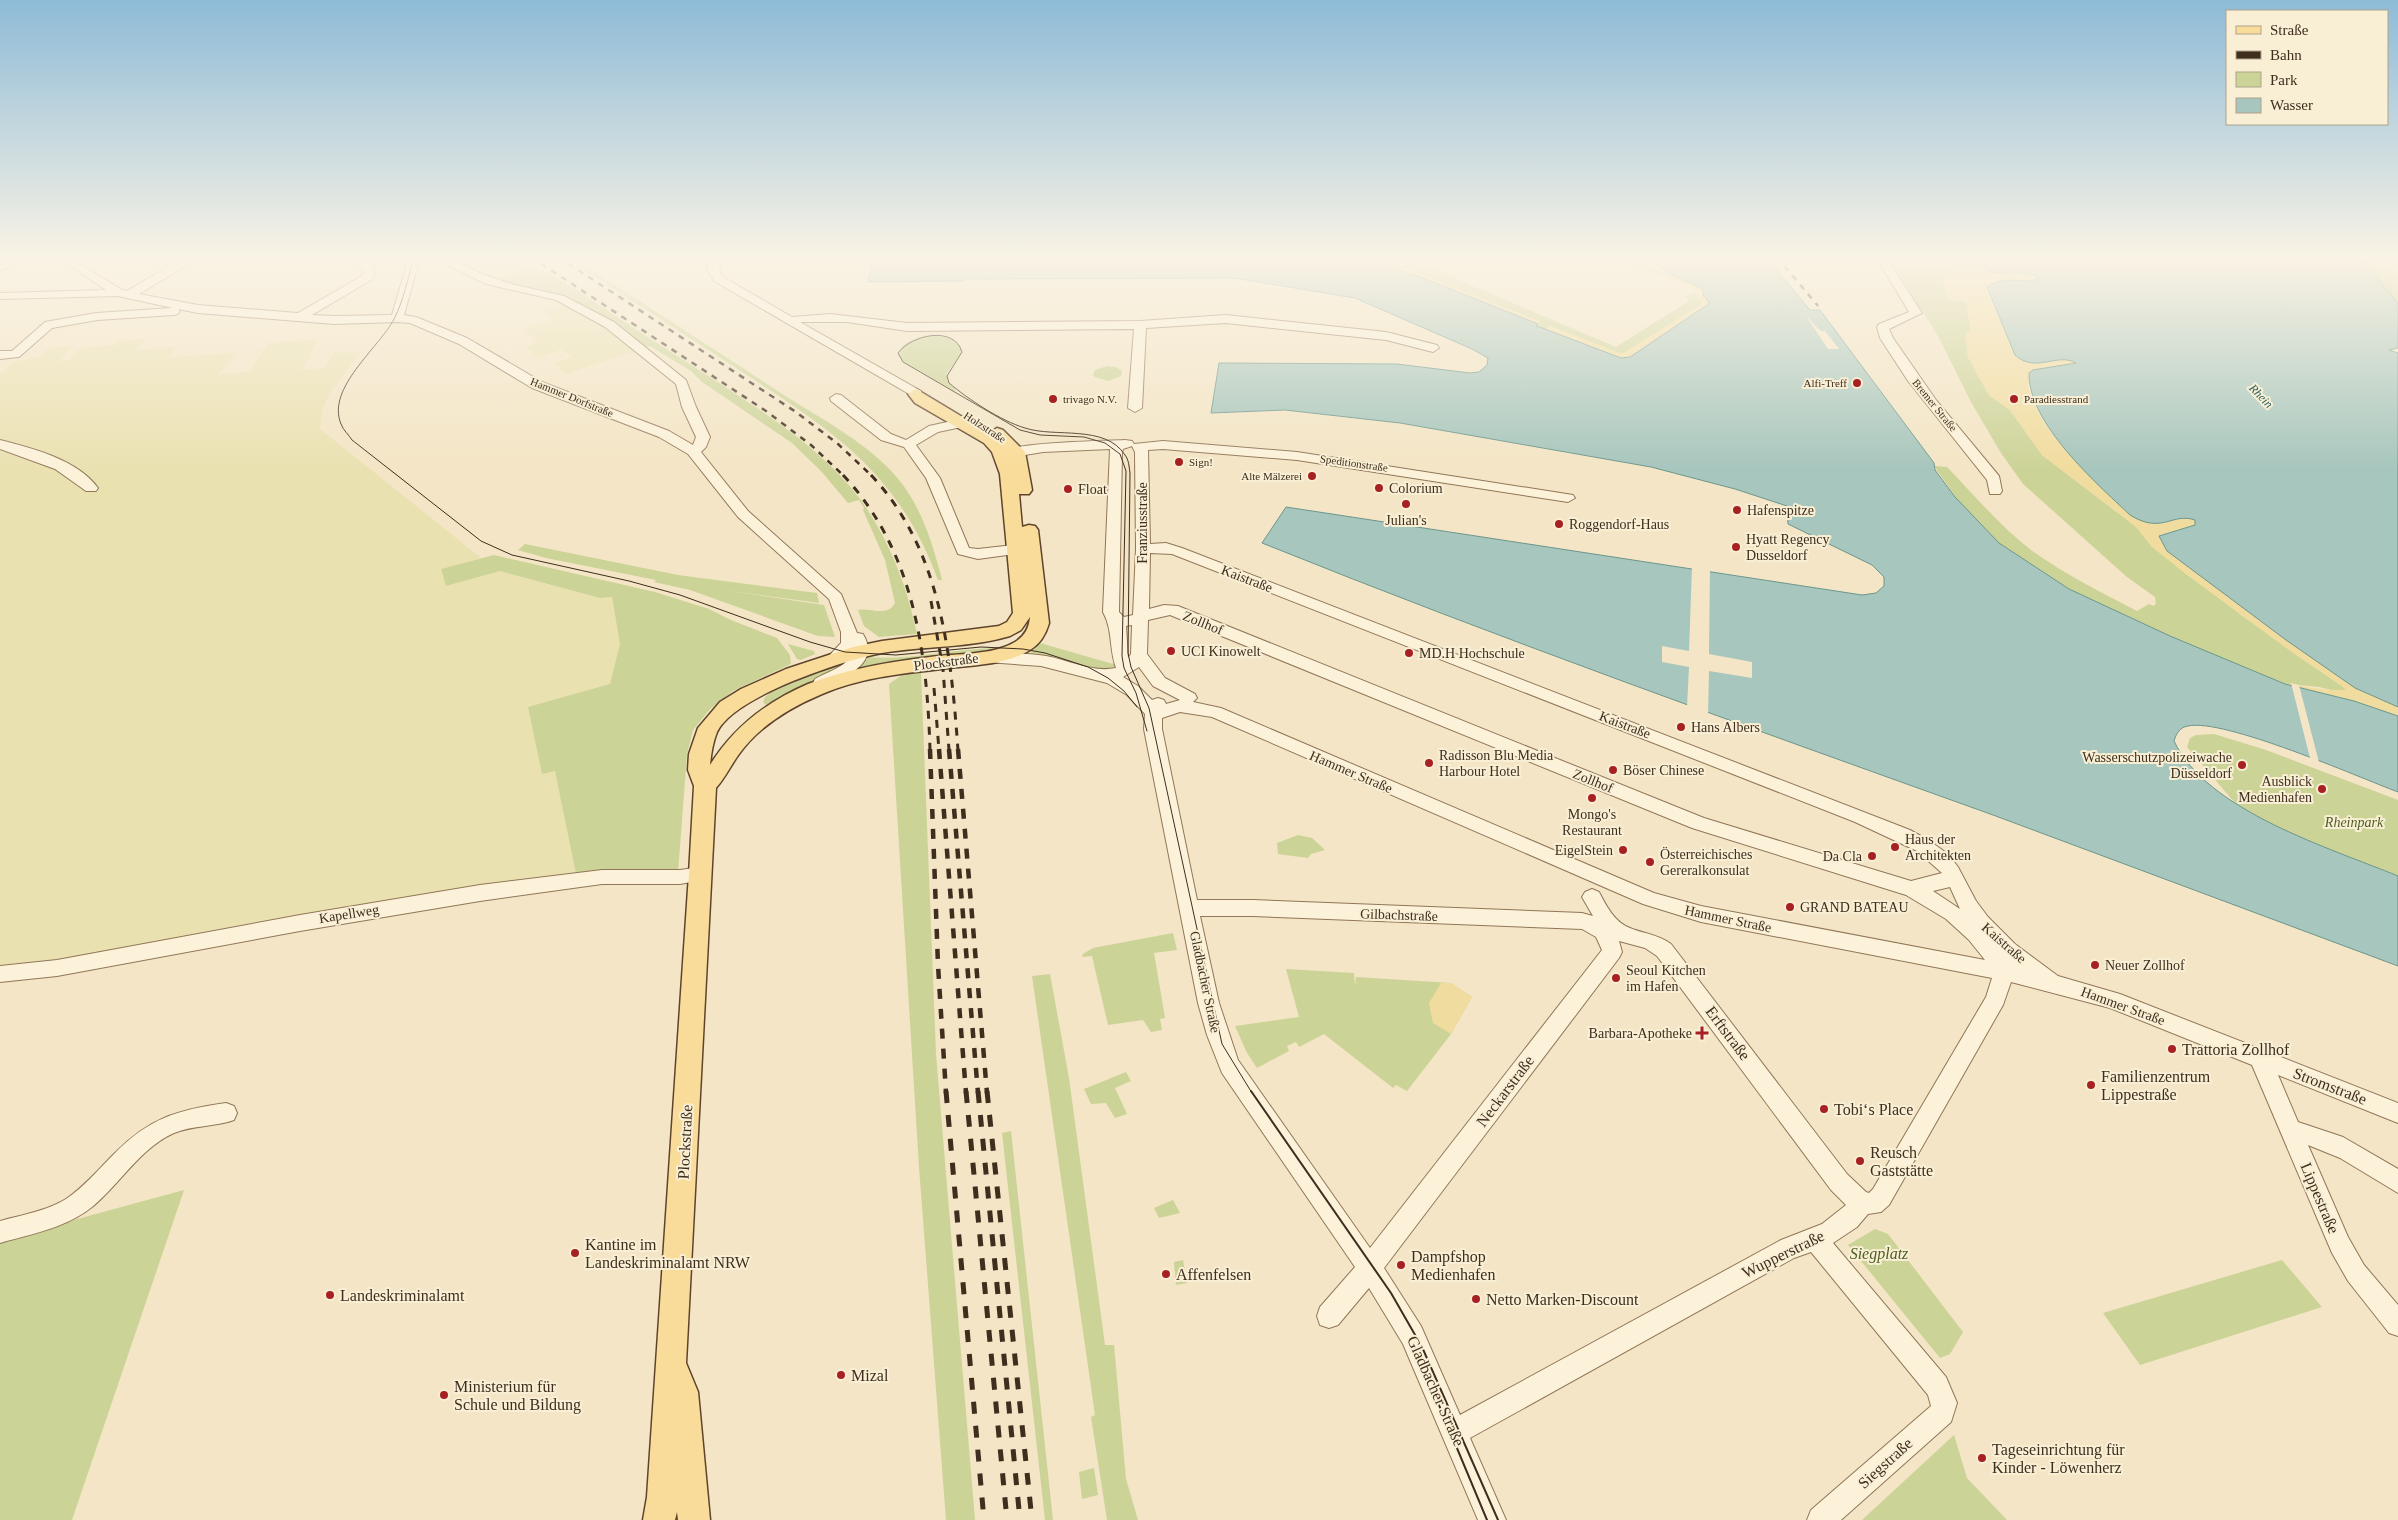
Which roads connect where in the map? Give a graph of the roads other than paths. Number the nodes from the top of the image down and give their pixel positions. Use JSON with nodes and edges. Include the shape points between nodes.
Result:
{"nodes":[{"id":1,"x":45,"y":328,"type":"edge"},
{"id":2,"x":431,"y":328,"type":"edge"},
{"id":3,"x":614,"y":328,"type":"edge"},
{"id":4,"x":801,"y":328,"type":"edge"},
{"id":5,"x":830,"y":328,"type":"edge"},
{"id":6,"x":1140,"y":328,"type":"edge"},
{"id":7,"x":1310,"y":328,"type":"edge"},
{"id":8,"x":1883,"y":328,"type":"edge"},
{"id":9,"x":816,"y":336,"type":"junction"},
{"id":10,"x":1433,"y":348,"type":"dead end"},
{"id":11,"x":15,"y":354,"type":"junction"},
{"id":12,"x":0,"y":355,"type":"edge"},
{"id":13,"x":0,"y":369,"type":"edge"},
{"id":14,"x":916,"y":394,"type":"junction"},
{"id":15,"x":836,"y":398,"type":"dead end"},
{"id":16,"x":1135,"y":408,"type":"dead end"},
{"id":17,"x":941,"y":412,"type":"junction"},
{"id":18,"x":961,"y":423,"type":"junction"},
{"id":19,"x":934,"y":429,"type":"junction"},
{"id":20,"x":0,"y":444,"type":"edge"},
{"id":21,"x":908,"y":444,"type":"junction"},
{"id":22,"x":1132,"y":445,"type":"junction"},
{"id":23,"x":1080,"y":446,"type":"junction"},
{"id":24,"x":693,"y":451,"type":"junction"},
{"id":25,"x":1010,"y":453,"type":"junction"},
{"id":26,"x":1116,"y":462,"type":"junction"},
{"id":27,"x":91,"y":488,"type":"dead end"},
{"id":28,"x":1994,"y":491,"type":"dead end"},
{"id":29,"x":1568,"y":498,"type":"dead end"},
{"id":30,"x":1024,"y":548,"type":"junction"},
{"id":31,"x":1142,"y":550,"type":"junction"},
{"id":32,"x":1140,"y":616,"type":"junction"},
{"id":33,"x":1117,"y":621,"type":"junction"},
{"id":34,"x":1014,"y":626,"type":"joint"},
{"id":35,"x":856,"y":641,"type":"junction"},
{"id":36,"x":1139,"y":655,"type":"junction"},
{"id":37,"x":982,"y":657,"type":"junction"},
{"id":38,"x":1125,"y":670,"type":"junction"},
{"id":39,"x":1101,"y":675,"type":"junction"},
{"id":40,"x":771,"y":683,"type":"junction"},
{"id":41,"x":811,"y":691,"type":"junction"},
{"id":42,"x":1190,"y":698,"type":"junction"},
{"id":43,"x":773,"y":712,"type":"junction"},
{"id":44,"x":1215,"y":712,"type":"junction"},
{"id":45,"x":1155,"y":714,"type":"junction"},
{"id":46,"x":708,"y":728,"type":"junction"},
{"id":47,"x":732,"y":749,"type":"junction"},
{"id":48,"x":705,"y":786,"type":"junction"},
{"id":49,"x":701,"y":874,"type":"junction"},
{"id":50,"x":1953,"y":875,"type":"junction"},
{"id":51,"x":1596,"y":888,"type":"junction"},
{"id":52,"x":1911,"y":889,"type":"junction"},
{"id":53,"x":1189,"y":908,"type":"junction"},
{"id":54,"x":1582,"y":921,"type":"junction"},
{"id":55,"x":2004,"y":973,"type":"junction"},
{"id":56,"x":0,"y":974,"type":"edge"},
{"id":57,"x":2056,"y":983,"type":"junction"},
{"id":58,"x":2261,"y":1060,"type":"junction"},
{"id":59,"x":226,"y":1113,"type":"dead end"},
{"id":60,"x":2398,"y":1113,"type":"edge"},
{"id":61,"x":2291,"y":1130,"type":"junction"},
{"id":62,"x":2398,"y":1182,"type":"edge"},
{"id":63,"x":1862,"y":1203,"type":"junction"},
{"id":64,"x":0,"y":1232,"type":"edge"},
{"id":65,"x":1816,"y":1240,"type":"junction"},
{"id":66,"x":1370,"y":1268,"type":"junction"},
{"id":67,"x":1329,"y":1316,"type":"dead end"},
{"id":68,"x":2398,"y":1324,"type":"edge"},
{"id":69,"x":671,"y":1356,"type":"junction"},
{"id":70,"x":1454,"y":1432,"type":"junction"},
{"id":71,"x":663,"y":1512,"type":"edge"},
{"id":72,"x":694,"y":1520,"type":"edge"},
{"id":73,"x":1492,"y":1520,"type":"edge"},
{"id":74,"x":1821,"y":1520,"type":"edge"}],
"edges":[{"from":1,"to":11,"type":"street","name":"Hammer Dorfstraße"},
{"from":2,"to":24,"type":"street","name":"Hammer Dorfstraße","via":[[463,341],[537,385],[640,424]]},
{"from":3,"to":24,"type":"street","via":[[682,384],[703,436],[699,447]]},
{"from":4,"to":9,"type":"street","name":"Holzstraße"},
{"from":5,"to":9,"type":"street"},
{"from":6,"to":16,"type":"street"},
{"from":7,"to":10,"type":"street","via":[[1386,336]]},
{"from":8,"to":28,"type":"street","name":"Bremer Straße","via":[[1891,349],[1994,479]]},
{"from":9,"to":14,"type":"street","name":"Holzstraße"},
{"from":11,"to":12,"type":"street"},
{"from":11,"to":13,"type":"street","name":"Hammer Dorfstraße"},
{"from":14,"to":17,"type":"main road","name":"Holzstraße"},
{"from":14,"to":25,"type":"main road","name":"Holzstraße","via":[[935,396],[1000,435]]},
{"from":15,"to":21,"type":"street","via":[[886,437]]},
{"from":17,"to":18,"type":"main road","name":"Holzstraße"},
{"from":17,"to":19,"type":"street"},
{"from":18,"to":19,"type":"street","name":"Holzstraße"},
{"from":18,"to":25,"type":"main road","name":"Holzstraße"},
{"from":19,"to":21,"type":"street","name":"Holzstraße"},
{"from":20,"to":27,"type":"street","via":[[61,465]]},
{"from":21,"to":30,"type":"street","via":[[933,478],[963,551],[978,554]]},
{"from":22,"to":23,"type":"street"},
{"from":22,"to":26,"type":"street","name":"Franziusstraße","via":[[1117,447]]},
{"from":22,"to":29,"type":"street","name":"Speditionstraße","via":[[1163,444],[1307,457]]},
{"from":22,"to":31,"type":"street","name":"Franziusstraße","via":[[1142,452]]},
{"from":23,"to":25,"type":"street"},
{"from":23,"to":26,"type":"street","via":[[1106,451]]},
{"from":24,"to":35,"type":"street","name":"Hammer Dorfstraße","via":[[742,514],[836,597]]},
{"from":25,"to":30,"type":"main road","name":"Holzstraße","via":[[1008,474]]},
{"from":26,"to":33,"type":"street","name":"Franziusstraße","via":[[1110,612]]},
{"from":30,"to":34,"type":"main road","name":"Holzstraße","via":[[1023,614]]},
{"from":30,"to":37,"type":"main road","name":"Holzstraße","via":[[1040,617],[1039,629],[1023,646]]},
{"from":31,"to":32,"type":"street","name":"Franziusstraße"},
{"from":31,"to":50,"type":"street","name":"Kaistraße","via":[[1166,548],[1177,551],[1861,817],[1928,849]]},
{"from":32,"to":33,"type":"street","via":[[1128,622]]},
{"from":32,"to":36,"type":"street","name":"Franziusstraße"},
{"from":32,"to":52,"type":"street","name":"Zollhof","via":[[1158,610],[1177,612],[1698,823]]},
{"from":33,"to":38,"type":"street","name":"Franziusstraße","via":[[1120,657]]},
{"from":34,"to":35,"type":"main road","name":"Plockstraße","via":[[998,632],[882,648]]},
{"from":35,"to":40,"type":"main road","name":"Plockstraße","via":[[834,659]]},
{"from":35,"to":41,"type":"street","via":[[856,661],[850,668]]},
{"from":36,"to":38,"type":"street"},
{"from":36,"to":42,"type":"street","via":[[1159,682]]},
{"from":37,"to":39,"type":"street","name":"Plockstraße","via":[[1049,662]]},
{"from":37,"to":41,"type":"main road","name":"Plockstraße","via":[[876,671]]},
{"from":38,"to":39,"type":"street","name":"Plockstraße"},
{"from":39,"to":45,"type":"street","via":[[1132,688]]},
{"from":40,"to":43,"type":"main road","via":[[755,706],[761,712]]},
{"from":40,"to":46,"type":"main road","name":"Plockstraße","via":[[727,707]]},
{"from":41,"to":43,"type":"main road","name":"Plockstraße"},
{"from":42,"to":44,"type":"street","name":"Hammer Straße"},
{"from":42,"to":45,"type":"street","via":[[1161,703],[1154,708]]},
{"from":43,"to":47,"type":"main road","name":"Plockstraße"},
{"from":44,"to":45,"type":"street","name":"Hammer Straße","via":[[1180,706]]},
{"from":44,"to":51,"type":"street","name":"Hammer Straße"},
{"from":45,"to":53,"type":"street","name":"Gladbacher Straße","via":[[1153,729]]},
{"from":46,"to":47,"type":"main road","name":"Plockstraße","via":[[723,722],[734,725],[730,739]]},
{"from":46,"to":48,"type":"main road","name":"Plockstraße","via":[[703,738],[699,770]]},
{"from":47,"to":48,"type":"main road","name":"Plockstraße","via":[[715,777]]},
{"from":48,"to":49,"type":"main road","name":"Plockstraße"},
{"from":49,"to":56,"type":"street","name":"Kapellweg","via":[[602,877],[480,893],[300,922],[57,968]]},
{"from":49,"to":69,"type":"main road","name":"Plockstraße"},
{"from":50,"to":52,"type":"street","name":"Zollhof","via":[[1942,882]]},
{"from":50,"to":57,"type":"street","name":"Kaistraße","via":[[1970,909],[1986,929]]},
{"from":51,"to":54,"type":"street"},
{"from":51,"to":55,"type":"street","name":"Hammer Straße","via":[[1701,914]]},
{"from":51,"to":63,"type":"street","name":"Erftstraße","via":[[1602,914],[1617,931],[1653,942],[1664,950],[1839,1182]]},
{"from":52,"to":55,"type":"street","name":"Zollhof","via":[[1936,901],[1959,918],[1989,949]]},
{"from":53,"to":54,"type":"street","name":"Gilbachstraße"},
{"from":53,"to":66,"type":"street","name":"Gladbacher Straße","via":[[1215,1032],[1230,1066]]},
{"from":54,"to":66,"type":"street","name":"Neckarstraße","via":[[1605,933],[1612,952]]},
{"from":55,"to":57,"type":"street","name":"Hammer Straße"},
{"from":55,"to":63,"type":"street","name":"Wupperstraße","via":[[1996,999],[1881,1197],[1873,1204]]},
{"from":57,"to":58,"type":"street","name":"Hammer Straße","via":[[2112,1000]]},
{"from":58,"to":60,"type":"street","name":"Stromstraße"},
{"from":58,"to":61,"type":"street","name":"Lippestraße"},
{"from":59,"to":64,"type":"street","via":[[165,1127],[144,1140],[74,1206],[55,1216]]},
{"from":61,"to":62,"type":"street","via":[[2317,1135],[2344,1146]]},
{"from":61,"to":68,"type":"street","name":"Lippestraße","via":[[2340,1245],[2356,1273]]},
{"from":63,"to":65,"type":"street","name":"Wupperstraße","via":[[1856,1214]]},
{"from":65,"to":70,"type":"street","name":"Wupperstraße","via":[[1789,1248]]},
{"from":65,"to":74,"type":"street","name":"Siegstraße","via":[[1937,1386],[1944,1403],[1942,1413]]},
{"from":66,"to":67,"type":"street"},
{"from":66,"to":70,"type":"street","name":"Gladbacher Straße","via":[[1412,1334]]},
{"from":69,"to":71,"type":"main road","name":"Plockstraße"},
{"from":69,"to":72,"type":"main road","via":[[682,1392]]},
{"from":70,"to":73,"type":"street","name":"Gladbacher Straße"}]}
